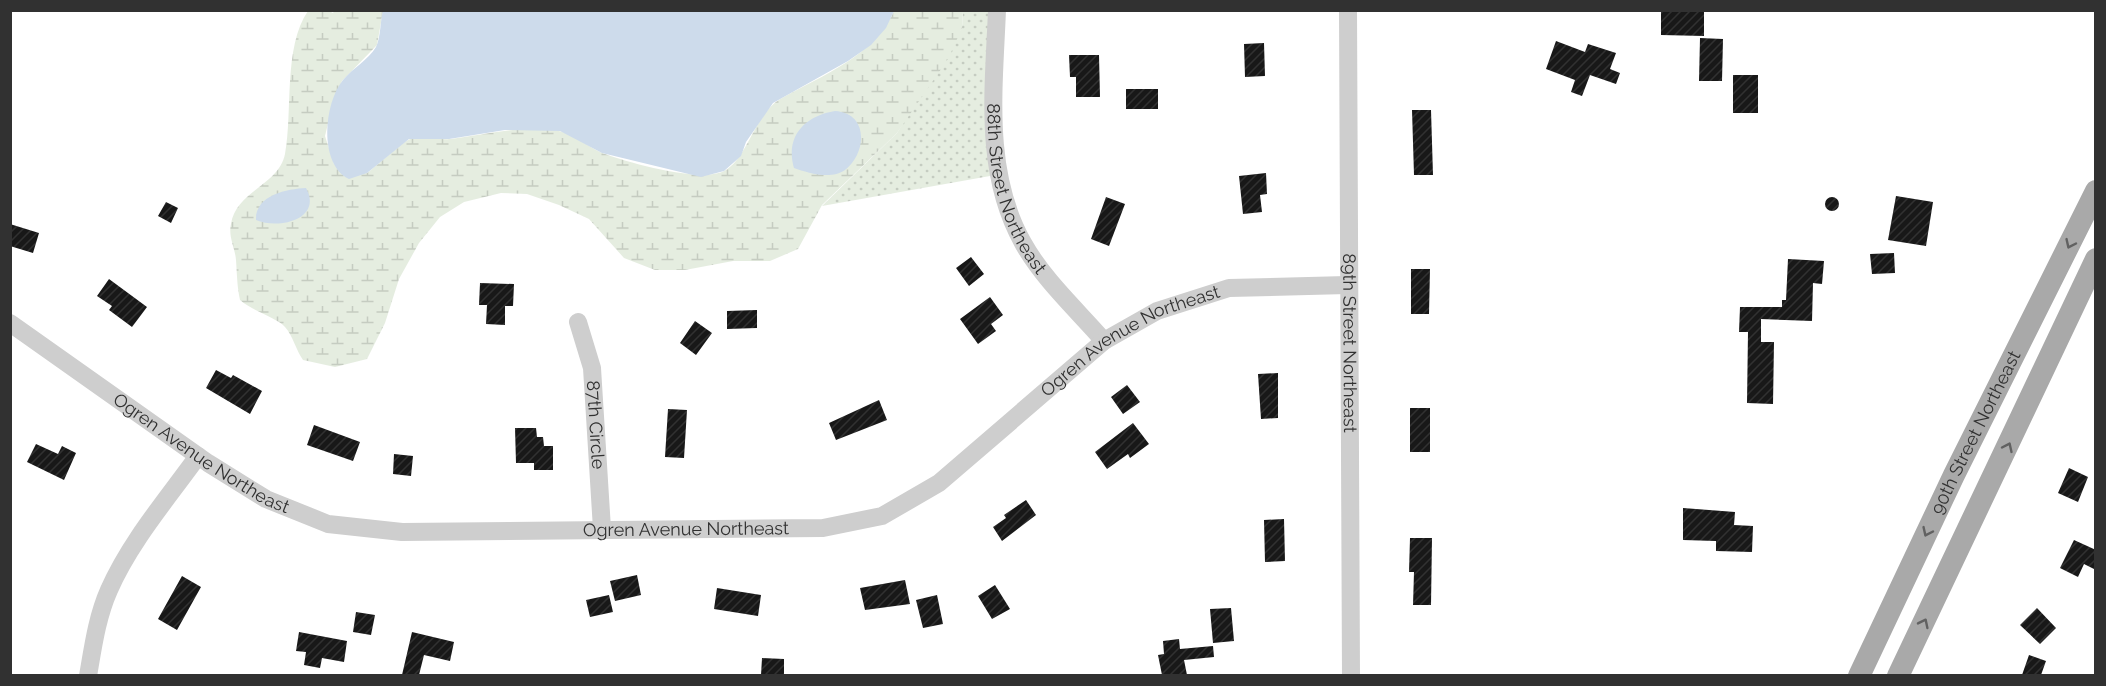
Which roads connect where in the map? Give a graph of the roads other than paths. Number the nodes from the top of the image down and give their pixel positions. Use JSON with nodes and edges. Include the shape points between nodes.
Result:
{"nodes":[{"id":1,"x":997,"y":10,"type":"edge"},
{"id":2,"x":1348,"y":10,"type":"edge"},
{"id":3,"x":2096,"y":192,"type":"edge"},
{"id":4,"x":2096,"y":259,"type":"edge"},
{"id":5,"x":1347,"y":285,"type":"junction"},
{"id":6,"x":578,"y":322,"type":"dead end"},
{"id":7,"x":10,"y":323,"type":"edge"},
{"id":8,"x":1104,"y":341,"type":"junction"},
{"id":9,"x":198,"y":456,"type":"junction"},
{"id":10,"x":602,"y":529,"type":"junction"},
{"id":11,"x":88,"y":675,"type":"edge"},
{"id":12,"x":1351,"y":675,"type":"edge"},
{"id":13,"x":1859,"y":675,"type":"edge"},
{"id":14,"x":1898,"y":675,"type":"edge"}],
"edges":[{"from":1,"to":8,"type":"street","name":"88th Street Northeast","via":[[994,116],[1000,188],[1024,245]]},
{"from":2,"to":5,"type":"street","name":"89th Street Northeast"},
{"from":3,"to":13,"type":"main road","name":"90th Street Northeast","one_way":true},
{"from":14,"to":4,"type":"main road","name":"90th Street Northeast","one_way":true},
{"from":5,"to":8,"type":"street","name":"Ogren Avenue Northeast","via":[[1229,288],[1157,311]]},
{"from":5,"to":12,"type":"street","name":"89th Street Northeast"},
{"from":6,"to":10,"type":"street","name":"87th Circle","via":[[592,368]]},
{"from":7,"to":9,"type":"street","name":"Ogren Avenue Northeast"},
{"from":8,"to":10,"type":"street","name":"Ogren Avenue Northeast","via":[[939,483],[882,516],[823,528]]},
{"from":9,"to":10,"type":"street","name":"Ogren Avenue Northeast","via":[[266,499],[328,524],[402,532]]},
{"from":9,"to":11,"type":"street","via":[[111,585]]}]}
